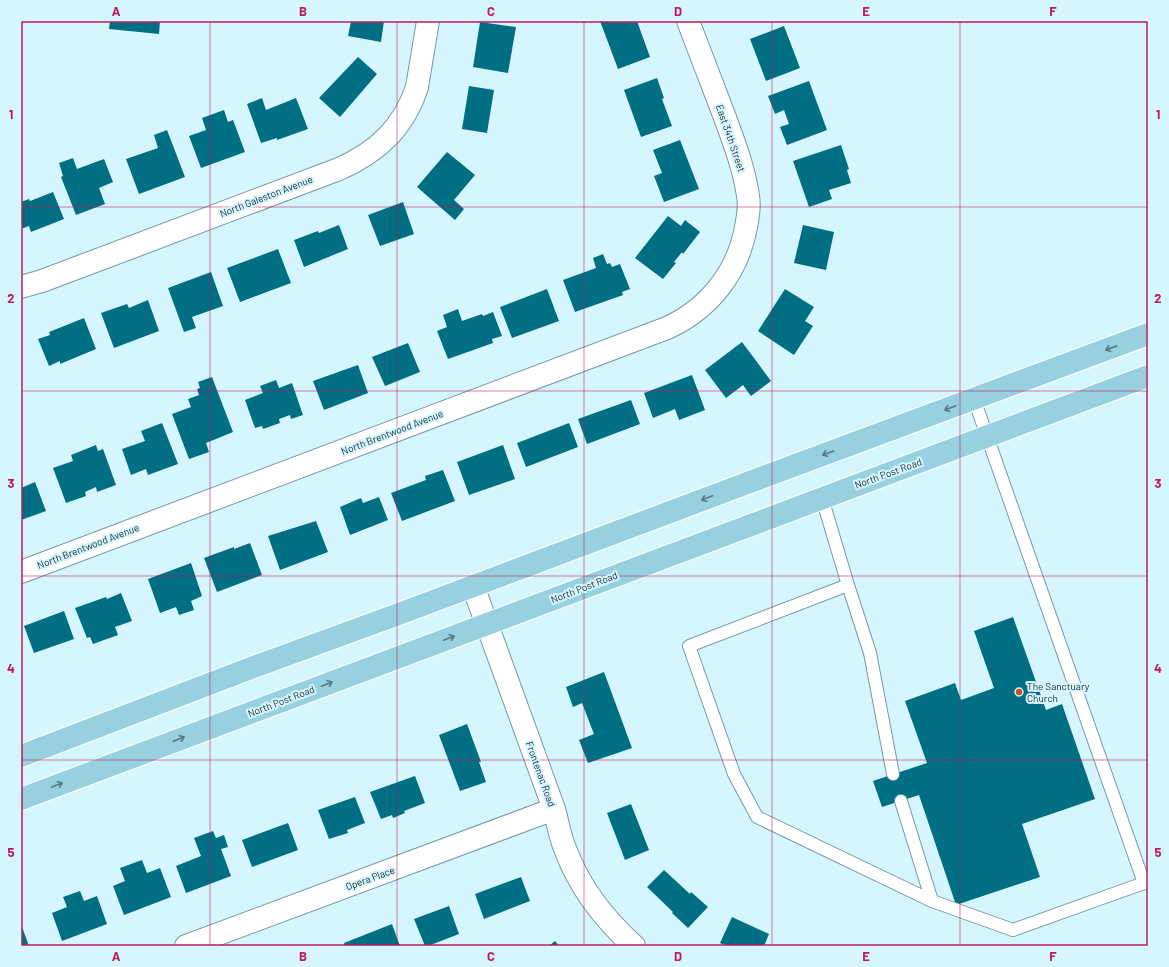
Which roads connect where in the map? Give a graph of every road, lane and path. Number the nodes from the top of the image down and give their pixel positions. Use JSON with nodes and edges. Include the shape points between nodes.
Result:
{"nodes":[{"id":1,"x":428,"y":21,"type":"edge"},
{"id":2,"x":688,"y":21,"type":"edge"},
{"id":3,"x":737,"y":258,"type":"joint"},
{"id":4,"x":21,"y":287,"type":"edge"},
{"id":5,"x":1148,"y":334,"type":"edge"},
{"id":6,"x":1148,"y":376,"type":"edge"},
{"id":7,"x":974,"y":399,"type":"junction"},
{"id":8,"x":988,"y":436,"type":"junction"},
{"id":9,"x":822,"y":498,"type":"junction"},
{"id":10,"x":21,"y":572,"type":"edge"},
{"id":11,"x":848,"y":585,"type":"junction"},
{"id":12,"x":473,"y":586,"type":"junction"},
{"id":13,"x":487,"y":624,"type":"junction"},
{"id":14,"x":21,"y":756,"type":"edge"},
{"id":15,"x":893,"y":774,"type":"dead end"},
{"id":16,"x":21,"y":799,"type":"edge"},
{"id":17,"x":901,"y":801,"type":"dead end"},
{"id":18,"x":554,"y":809,"type":"junction"},
{"id":19,"x":932,"y":901,"type":"junction"},
{"id":20,"x":229,"y":939,"type":"edge"},
{"id":21,"x":186,"y":946,"type":"edge"},
{"id":22,"x":634,"y":946,"type":"edge"}],
"edges":[{"from":1,"to":4,"type":"street","name":"North Galeston Avenue","via":[[413,96],[392,133],[377,148],[339,168]]},
{"from":2,"to":3,"type":"street","name":"East 34th Street","via":[[743,168],[749,198],[744,238]]},
{"from":3,"to":10,"type":"street","name":"North Brentwood Avenue","via":[[728,276],[713,296],[693,313],[667,328]]},
{"from":5,"to":7,"type":"main road","one_way":true},
{"from":6,"to":8,"type":"main road","name":"North Post Road"},
{"from":7,"to":8,"type":"lane"},
{"from":7,"to":12,"type":"main road","one_way":true},
{"from":8,"to":9,"type":"main road","name":"North Post Road"},
{"from":8,"to":19,"type":"lane","via":[[1144,884],[1013,930]]},
{"from":9,"to":11,"type":"lane"},
{"from":9,"to":13,"type":"main road","name":"North Post Road"},
{"from":11,"to":15,"type":"lane","via":[[870,654]]},
{"from":11,"to":19,"type":"lane","via":[[689,646],[734,774],[757,817]]},
{"from":12,"to":13,"type":"street","name":"Frontenac Road"},
{"from":12,"to":14,"type":"main road"},
{"from":16,"to":13,"type":"main road","name":"North Post Road","one_way":true},
{"from":13,"to":18,"type":"street","name":"Frontenac Road"},
{"from":17,"to":19,"type":"lane"},
{"from":18,"to":20,"type":"street","name":"Opera Place"},
{"from":18,"to":22,"type":"street","name":"Frontenac Road","via":[[563,844],[580,881],[610,923]]},
{"from":20,"to":21,"type":"street","name":"Opera Place"}]}
